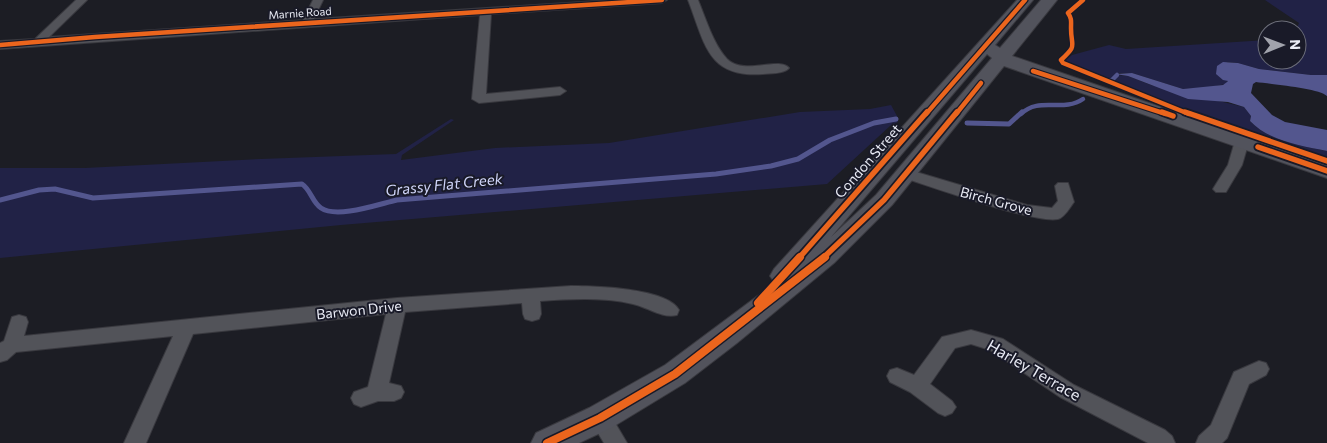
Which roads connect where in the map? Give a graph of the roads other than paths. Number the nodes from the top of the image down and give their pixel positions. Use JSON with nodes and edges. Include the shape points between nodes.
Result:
{"nodes":[{"id":1,"x":82,"y":0,"type":"edge"},
{"id":2,"x":318,"y":0,"type":"edge"},
{"id":3,"x":662,"y":0,"type":"edge"},
{"id":4,"x":693,"y":0,"type":"edge"},
{"id":5,"x":1025,"y":0,"type":"edge"},
{"id":6,"x":1049,"y":0,"type":"edge"},
{"id":7,"x":601,"y":2,"type":"edge"},
{"id":8,"x":486,"y":11,"type":"junction"},
{"id":9,"x":307,"y":23,"type":"junction"},
{"id":10,"x":38,"y":42,"type":"junction"},
{"id":11,"x":0,"y":45,"type":"edge"},
{"id":12,"x":1000,"y":51,"type":"junction"},
{"id":13,"x":783,"y":68,"type":"dead end"},
{"id":14,"x":560,"y":91,"type":"dead end"},
{"id":15,"x":1242,"y":141,"type":"junction"},
{"id":16,"x":1327,"y":171,"type":"edge"},
{"id":17,"x":906,"y":174,"type":"junction"},
{"id":18,"x":1063,"y":186,"type":"dead end"},
{"id":19,"x":1221,"y":189,"type":"dead end"},
{"id":20,"x":397,"y":306,"type":"junction"},
{"id":21,"x":670,"y":310,"type":"dead end"},
{"id":22,"x":19,"y":322,"type":"dead end"},
{"id":23,"x":187,"y":328,"type":"junction"},
{"id":24,"x":727,"y":336,"type":"junction"},
{"id":25,"x":6,"y":350,"type":"edge"},
{"id":26,"x":1259,"y":369,"type":"dead end"},
{"id":27,"x":897,"y":376,"type":"dead end"},
{"id":28,"x":917,"y":386,"type":"junction"},
{"id":29,"x":377,"y":394,"type":"dead end"},
{"id":30,"x":945,"y":407,"type":"dead end"},
{"id":31,"x":608,"y":431,"type":"edge"},
{"id":32,"x":135,"y":443,"type":"edge"},
{"id":33,"x":547,"y":443,"type":"edge"},
{"id":34,"x":1164,"y":443,"type":"edge"},
{"id":35,"x":1207,"y":443,"type":"edge"}],
"edges":[{"from":1,"to":10,"type":"street"},
{"from":2,"to":9,"type":"street"},
{"from":3,"to":7,"type":"street","name":"Marnie Road"},
{"from":4,"to":13,"type":"street","via":[[718,56],[726,65],[750,70]]},
{"from":5,"to":12,"type":"main road","name":"Condon Street"},
{"from":6,"to":12,"type":"main road","name":"Condon Street"},
{"from":7,"to":8,"type":"street","name":"Marnie Road"},
{"from":8,"to":9,"type":"street","name":"Marnie Road"},
{"from":8,"to":14,"type":"street","via":[[478,98]]},
{"from":9,"to":10,"type":"street","name":"Marnie Road"},
{"from":10,"to":11,"type":"street","name":"Marnie Road"},
{"from":12,"to":15,"type":"main road","via":[[1041,74]]},
{"from":12,"to":17,"type":"main road","name":"Condon Street"},
{"from":12,"to":24,"type":"main road","name":"Condon Street"},
{"from":15,"to":16,"type":"main road"},
{"from":15,"to":19,"type":"street","via":[[1235,165]]},
{"from":17,"to":18,"type":"street","name":"Birch Grove","via":[[1026,210],[1056,214],[1066,202]]},
{"from":17,"to":24,"type":"main road","name":"Condon Street","via":[[825,257]]},
{"from":20,"to":21,"type":"street","name":"Barwon Drive","via":[[531,305],[601,293],[646,300]]},
{"from":20,"to":23,"type":"street","name":"Barwon Drive"},
{"from":20,"to":29,"type":"street"},
{"from":22,"to":25,"type":"street","name":"Barwon Drive"},
{"from":23,"to":25,"type":"street","name":"Barwon Drive"},
{"from":23,"to":32,"type":"street"},
{"from":24,"to":31,"type":"main road","name":"Condon Street","via":[[675,374]]},
{"from":26,"to":35,"type":"street","via":[[1241,378],[1219,431]]},
{"from":27,"to":28,"type":"street"},
{"from":28,"to":30,"type":"street"},
{"from":28,"to":34,"type":"street","name":"Harley Terrace","via":[[949,342],[971,337],[996,344],[1067,391]]},
{"from":31,"to":33,"type":"main road","name":"Condon Street"}]}
